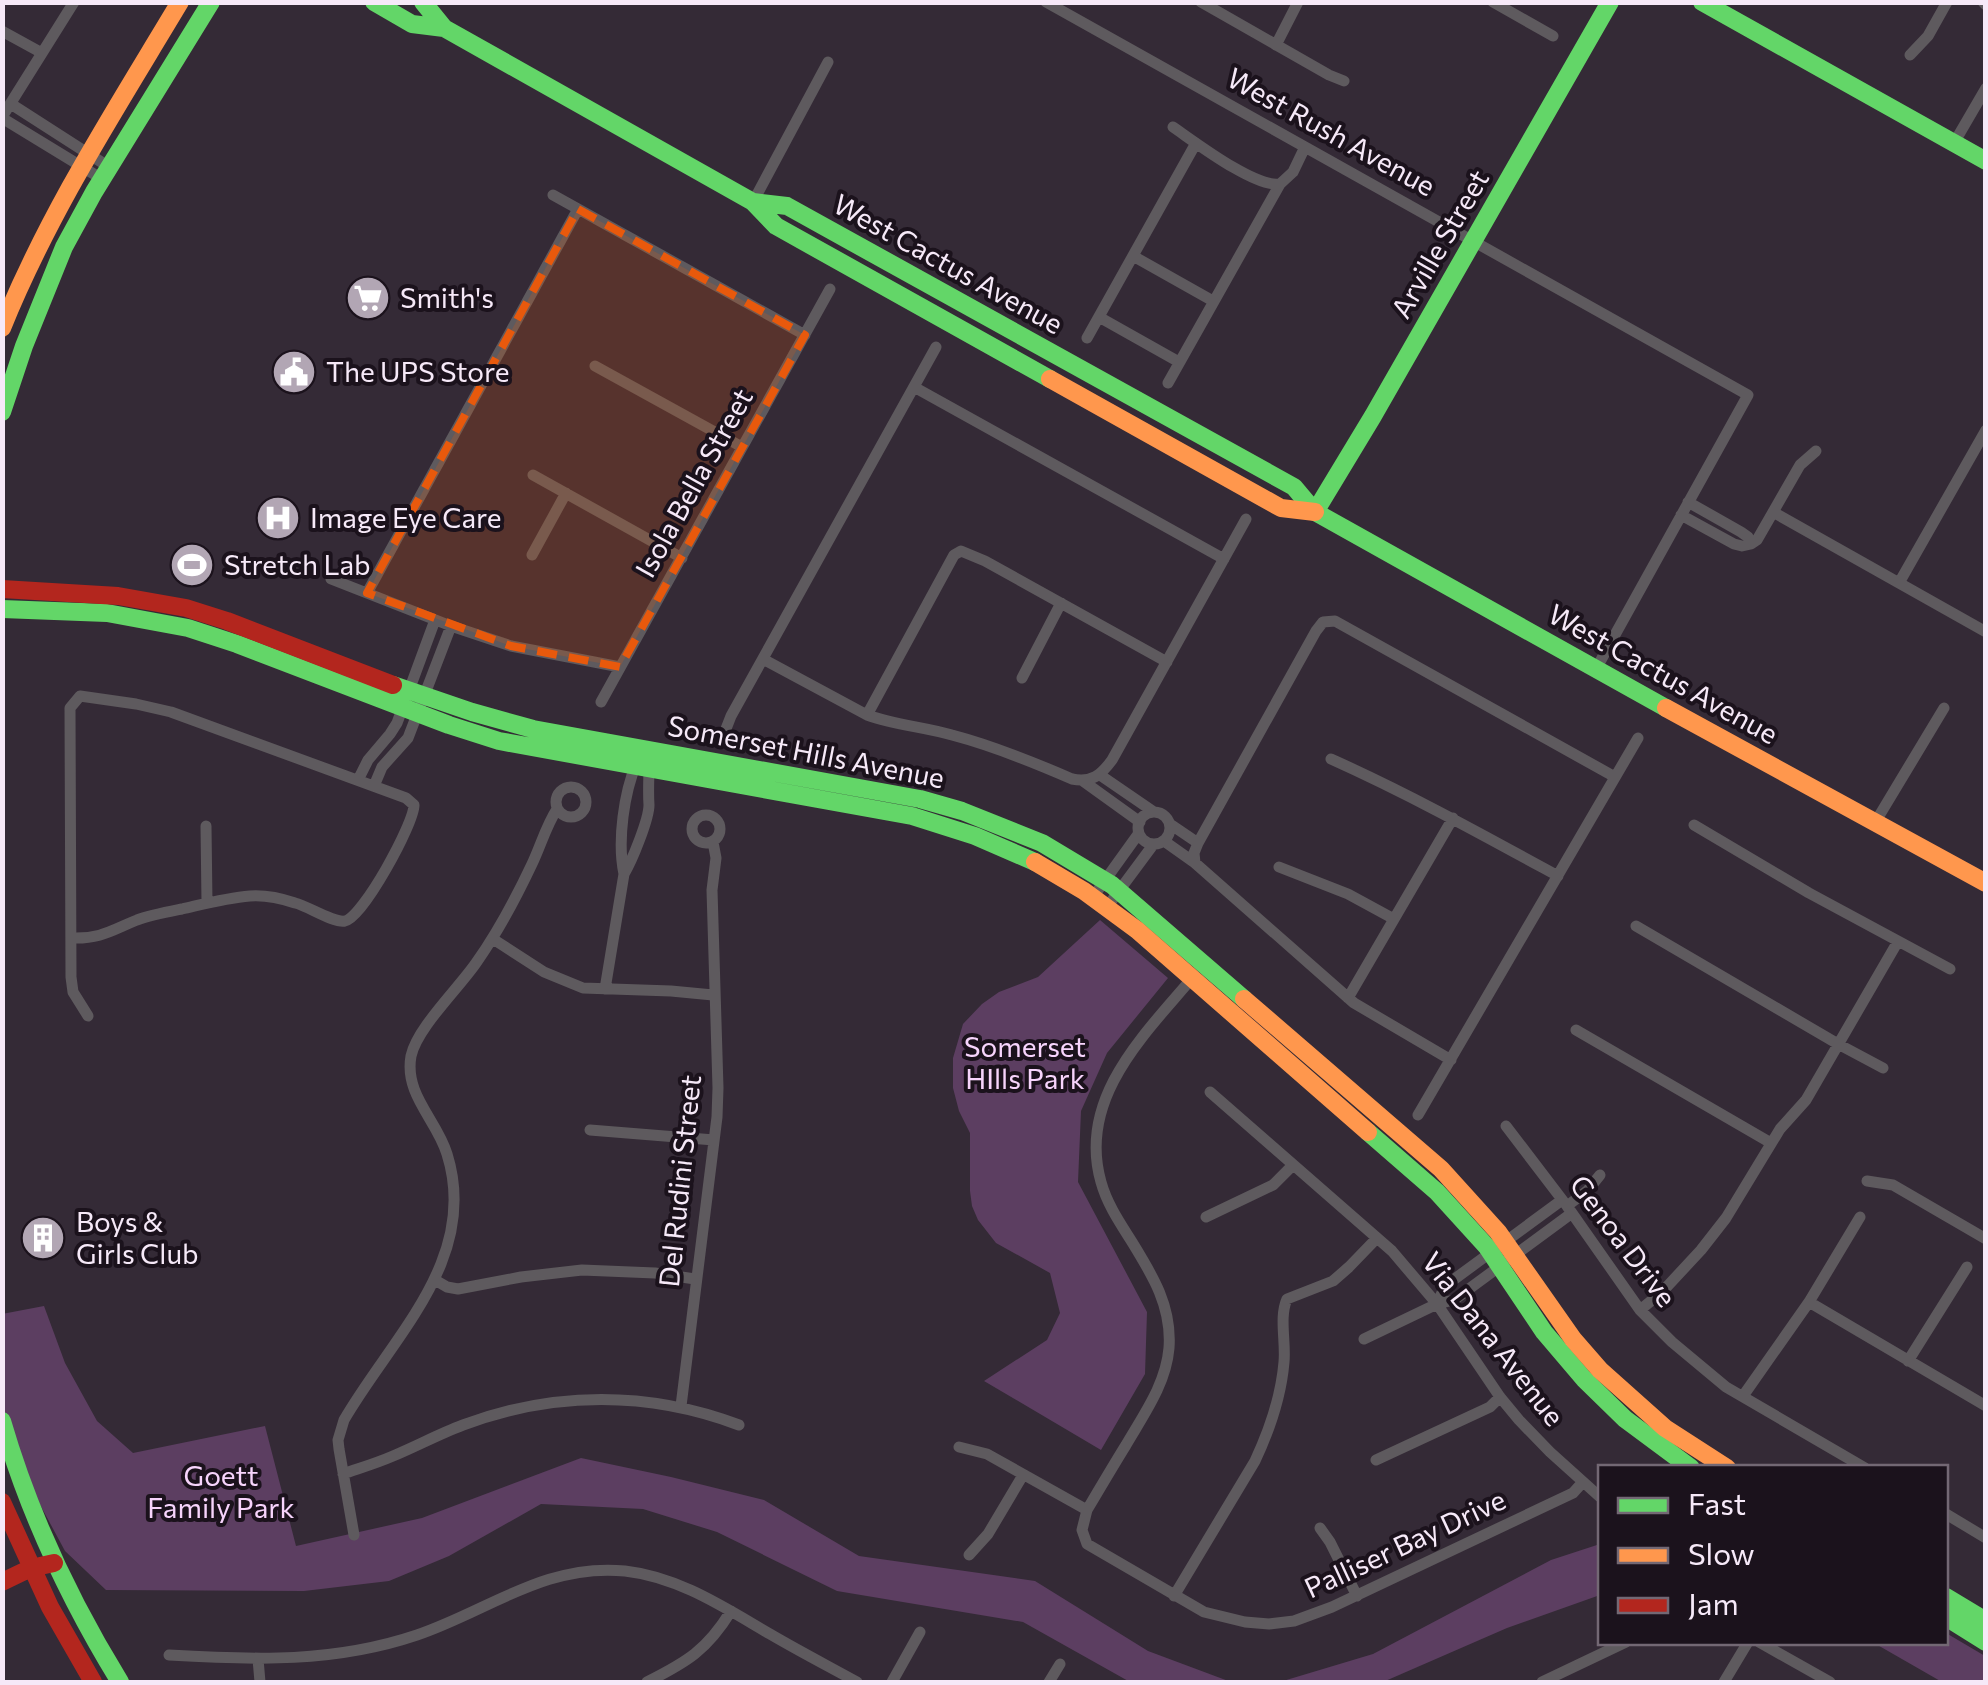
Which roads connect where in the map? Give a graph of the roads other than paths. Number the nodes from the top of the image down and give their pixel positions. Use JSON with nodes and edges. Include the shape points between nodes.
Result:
{"nodes":[{"id":1,"x":74,"y":2,"type":"edge"},
{"id":2,"x":180,"y":2,"type":"edge"},
{"id":3,"x":211,"y":2,"type":"edge"},
{"id":4,"x":374,"y":2,"type":"edge"},
{"id":5,"x":423,"y":2,"type":"edge"},
{"id":6,"x":1046,"y":2,"type":"edge"},
{"id":7,"x":1201,"y":2,"type":"edge"},
{"id":8,"x":1298,"y":2,"type":"edge"},
{"id":9,"x":1493,"y":2,"type":"edge"},
{"id":10,"x":1610,"y":2,"type":"edge"},
{"id":11,"x":1702,"y":2,"type":"edge"},
{"id":12,"x":1947,"y":2,"type":"edge"},
{"id":13,"x":1513,"y":7,"type":"edge"},
{"id":14,"x":444,"y":28,"type":"junction"},
{"id":15,"x":2,"y":31,"type":"edge"},
{"id":16,"x":1553,"y":36,"type":"dead end"},
{"id":17,"x":1276,"y":45,"type":"junction"},
{"id":18,"x":42,"y":53,"type":"junction"},
{"id":19,"x":1910,"y":55,"type":"dead end"},
{"id":20,"x":828,"y":62,"type":"dead end"},
{"id":21,"x":1344,"y":80,"type":"dead end"},
{"id":22,"x":1986,"y":88,"type":"edge"},
{"id":23,"x":11,"y":104,"type":"junction"},
{"id":24,"x":2,"y":118,"type":"edge"},
{"id":25,"x":1173,"y":128,"type":"dead end"},
{"id":26,"x":1196,"y":143,"type":"junction"},
{"id":27,"x":1954,"y":143,"type":"junction"},
{"id":28,"x":1305,"y":148,"type":"junction"},
{"id":29,"x":86,"y":160,"type":"junction"},
{"id":30,"x":1986,"y":161,"type":"edge"},
{"id":31,"x":105,"y":173,"type":"junction"},
{"id":32,"x":1280,"y":184,"type":"junction"},
{"id":33,"x":553,"y":195,"type":"dead end"},
{"id":34,"x":753,"y":202,"type":"junction"},
{"id":35,"x":578,"y":209,"type":"junction"},
{"id":36,"x":1474,"y":240,"type":"junction"},
{"id":37,"x":1133,"y":256,"type":"junction"},
{"id":38,"x":830,"y":288,"type":"dead end"},
{"id":39,"x":1213,"y":301,"type":"junction"},
{"id":40,"x":1099,"y":317,"type":"junction"},
{"id":41,"x":2,"y":328,"type":"edge"},
{"id":42,"x":805,"y":335,"type":"junction"},
{"id":43,"x":1087,"y":338,"type":"dead end"},
{"id":44,"x":936,"y":347,"type":"dead end"},
{"id":45,"x":1179,"y":362,"type":"junction"},
{"id":46,"x":595,"y":366,"type":"dead end"},
{"id":47,"x":1168,"y":384,"type":"dead end"},
{"id":48,"x":914,"y":387,"type":"junction"},
{"id":49,"x":2,"y":412,"type":"edge"},
{"id":50,"x":1986,"y":430,"type":"edge"},
{"id":51,"x":742,"y":447,"type":"junction"},
{"id":52,"x":1816,"y":451,"type":"dead end"},
{"id":53,"x":533,"y":475,"type":"dead end"},
{"id":54,"x":566,"y":493,"type":"junction"},
{"id":55,"x":1688,"y":502,"type":"junction"},
{"id":56,"x":1315,"y":512,"type":"junction"},
{"id":57,"x":1773,"y":512,"type":"junction"},
{"id":58,"x":1681,"y":515,"type":"junction"},
{"id":59,"x":1246,"y":518,"type":"dead end"},
{"id":60,"x":1751,"y":544,"type":"junction"},
{"id":61,"x":532,"y":555,"type":"dead end"},
{"id":62,"x":682,"y":558,"type":"junction"},
{"id":63,"x":1224,"y":559,"type":"junction"},
{"id":64,"x":331,"y":579,"type":"dead end"},
{"id":65,"x":1899,"y":583,"type":"junction"},
{"id":66,"x":2,"y":590,"type":"edge"},
{"id":67,"x":367,"y":593,"type":"junction"},
{"id":68,"x":1061,"y":603,"type":"junction"},
{"id":69,"x":2,"y":609,"type":"edge"},
{"id":70,"x":435,"y":620,"type":"junction"},
{"id":71,"x":451,"y":626,"type":"junction"},
{"id":72,"x":1986,"y":632,"type":"edge"},
{"id":73,"x":240,"y":636,"type":"junction"},
{"id":74,"x":763,"y":658,"type":"junction"},
{"id":75,"x":1167,"y":662,"type":"junction"},
{"id":76,"x":620,"y":667,"type":"junction"},
{"id":77,"x":1596,"y":669,"type":"junction"},
{"id":78,"x":1022,"y":678,"type":"dead end"},
{"id":79,"x":413,"y":702,"type":"junction"},
{"id":80,"x":601,"y":702,"type":"dead end"},
{"id":81,"x":1944,"y":708,"type":"dead end"},
{"id":82,"x":867,"y":715,"type":"junction"},
{"id":83,"x":724,"y":734,"type":"dead end"},
{"id":84,"x":1638,"y":738,"type":"dead end"},
{"id":85,"x":1331,"y":759,"type":"dead end"},
{"id":86,"x":643,"y":761,"type":"junction"},
{"id":87,"x":1616,"y":776,"type":"junction"},
{"id":88,"x":1092,"y":779,"type":"junction"},
{"id":89,"x":358,"y":780,"type":"junction"},
{"id":90,"x":374,"y":786,"type":"junction"},
{"id":91,"x":558,"y":808,"type":"dead end"},
{"id":92,"x":1154,"y":812,"type":"junction"},
{"id":93,"x":1453,"y":818,"type":"junction"},
{"id":94,"x":1876,"y":822,"type":"junction"},
{"id":95,"x":1170,"y":824,"type":"junction"},
{"id":96,"x":1694,"y":825,"type":"dead end"},
{"id":97,"x":206,"y":826,"type":"dead end"},
{"id":98,"x":1139,"y":828,"type":"junction"},
{"id":99,"x":713,"y":842,"type":"dead end"},
{"id":100,"x":1159,"y":843,"type":"junction"},
{"id":101,"x":1196,"y":853,"type":"junction"},
{"id":102,"x":1279,"y":866,"type":"dead end"},
{"id":103,"x":624,"y":874,"type":"junction"},
{"id":104,"x":1558,"y":876,"type":"junction"},
{"id":105,"x":1986,"y":883,"type":"edge"},
{"id":106,"x":1112,"y":886,"type":"junction"},
{"id":107,"x":1100,"y":902,"type":"junction"},
{"id":108,"x":207,"y":903,"type":"junction"},
{"id":109,"x":1394,"y":920,"type":"junction"},
{"id":110,"x":1636,"y":926,"type":"dead end"},
{"id":111,"x":72,"y":938,"type":"junction"},
{"id":112,"x":493,"y":938,"type":"junction"},
{"id":113,"x":1898,"y":942,"type":"junction"},
{"id":114,"x":1950,"y":969,"type":"dead end"},
{"id":115,"x":1198,"y":971,"type":"junction"},
{"id":116,"x":605,"y":989,"type":"junction"},
{"id":117,"x":714,"y":995,"type":"junction"},
{"id":118,"x":1348,"y":998,"type":"junction"},
{"id":119,"x":88,"y":1016,"type":"dead end"},
{"id":120,"x":1576,"y":1030,"type":"dead end"},
{"id":121,"x":1838,"y":1044,"type":"junction"},
{"id":122,"x":1451,"y":1060,"type":"junction"},
{"id":123,"x":1882,"y":1068,"type":"dead end"},
{"id":124,"x":1210,"y":1092,"type":"dead end"},
{"id":125,"x":1418,"y":1115,"type":"dead end"},
{"id":126,"x":1506,"y":1126,"type":"dead end"},
{"id":127,"x":590,"y":1130,"type":"dead end"},
{"id":128,"x":714,"y":1140,"type":"junction"},
{"id":129,"x":1772,"y":1142,"type":"junction"},
{"id":130,"x":1294,"y":1165,"type":"junction"},
{"id":131,"x":1600,"y":1174,"type":"dead end"},
{"id":132,"x":1868,"y":1181,"type":"dead end"},
{"id":133,"x":1567,"y":1206,"type":"junction"},
{"id":134,"x":1206,"y":1217,"type":"dead end"},
{"id":135,"x":1860,"y":1217,"type":"dead end"},
{"id":136,"x":1376,"y":1238,"type":"junction"},
{"id":137,"x":1986,"y":1239,"type":"edge"},
{"id":138,"x":1502,"y":1254,"type":"junction"},
{"id":139,"x":1967,"y":1267,"type":"dead end"},
{"id":140,"x":695,"y":1279,"type":"junction"},
{"id":141,"x":435,"y":1280,"type":"junction"},
{"id":142,"x":1809,"y":1302,"type":"junction"},
{"id":143,"x":1437,"y":1304,"type":"junction"},
{"id":144,"x":1640,"y":1310,"type":"junction"},
{"id":145,"x":1364,"y":1339,"type":"dead end"},
{"id":146,"x":1908,"y":1361,"type":"junction"},
{"id":147,"x":1744,"y":1396,"type":"junction"},
{"id":148,"x":1500,"y":1398,"type":"junction"},
{"id":149,"x":680,"y":1406,"type":"junction"},
{"id":150,"x":1986,"y":1406,"type":"edge"},
{"id":151,"x":2,"y":1421,"type":"edge"},
{"id":152,"x":740,"y":1425,"type":"dead end"},
{"id":153,"x":960,"y":1446,"type":"dead end"},
{"id":154,"x":1376,"y":1460,"type":"dead end"},
{"id":155,"x":1687,"y":1465,"type":"edge"},
{"id":156,"x":1722,"y":1465,"type":"edge"},
{"id":157,"x":1860,"y":1465,"type":"edge"},
{"id":158,"x":343,"y":1474,"type":"junction"},
{"id":159,"x":1023,"y":1475,"type":"junction"},
{"id":160,"x":1582,"y":1482,"type":"junction"},
{"id":161,"x":1598,"y":1494,"type":"edge"},
{"id":162,"x":2,"y":1502,"type":"edge"},
{"id":163,"x":1087,"y":1510,"type":"junction"},
{"id":164,"x":1948,"y":1515,"type":"edge"},
{"id":165,"x":1320,"y":1528,"type":"dead end"},
{"id":166,"x":354,"y":1535,"type":"dead end"},
{"id":167,"x":1986,"y":1538,"type":"edge"},
{"id":168,"x":969,"y":1556,"type":"dead end"},
{"id":169,"x":54,"y":1563,"type":"junction"},
{"id":170,"x":31,"y":1568,"type":"junction"},
{"id":171,"x":2,"y":1582,"type":"edge"},
{"id":172,"x":1174,"y":1596,"type":"junction"},
{"id":173,"x":1356,"y":1596,"type":"junction"},
{"id":174,"x":1948,"y":1597,"type":"edge"},
{"id":175,"x":731,"y":1611,"type":"junction"},
{"id":176,"x":1948,"y":1618,"type":"edge"},
{"id":177,"x":1986,"y":1622,"type":"edge"},
{"id":178,"x":920,"y":1632,"type":"dead end"},
{"id":179,"x":1986,"y":1642,"type":"edge"},
{"id":180,"x":1620,"y":1645,"type":"edge"},
{"id":181,"x":1746,"y":1645,"type":"edge"},
{"id":182,"x":1764,"y":1645,"type":"edge"},
{"id":183,"x":169,"y":1655,"type":"dead end"},
{"id":184,"x":258,"y":1660,"type":"junction"},
{"id":185,"x":1060,"y":1664,"type":"dead end"},
{"id":186,"x":93,"y":1682,"type":"edge"},
{"id":187,"x":120,"y":1682,"type":"edge"},
{"id":188,"x":260,"y":1682,"type":"edge"},
{"id":189,"x":647,"y":1682,"type":"edge"},
{"id":190,"x":857,"y":1682,"type":"edge"},
{"id":191,"x":892,"y":1682,"type":"edge"},
{"id":192,"x":1049,"y":1682,"type":"edge"},
{"id":193,"x":1542,"y":1682,"type":"edge"},
{"id":194,"x":1724,"y":1682,"type":"edge"},
{"id":195,"x":1830,"y":1682,"type":"edge"}],
"edges":[{"from":1,"to":18,"type":"street"},
{"from":2,"to":29,"type":"main road"},
{"from":3,"to":31,"type":"main road"},
{"from":4,"to":14,"type":"main road","name":"West Cactus Avenue","via":[[412,24]]},
{"from":5,"to":14,"type":"main road","name":"West Cactus Avenue"},
{"from":6,"to":28,"type":"street","name":"West Rush Avenue"},
{"from":7,"to":17,"type":"street"},
{"from":8,"to":17,"type":"street"},
{"from":9,"to":13,"type":"street"},
{"from":10,"to":36,"type":"main road","name":"Arville Street"},
{"from":11,"to":27,"type":"main road"},
{"from":12,"to":19,"type":"street"},
{"from":13,"to":16,"type":"street"},
{"from":14,"to":34,"type":"main road","name":"West Cactus Avenue"},
{"from":15,"to":18,"type":"street"},
{"from":17,"to":21,"type":"street"},
{"from":18,"to":23,"type":"street"},
{"from":20,"to":34,"type":"street"},
{"from":22,"to":27,"type":"street"},
{"from":23,"to":24,"type":"street"},
{"from":23,"to":29,"type":"street"},
{"from":24,"to":29,"type":"street"},
{"from":25,"to":26,"type":"street"},
{"from":26,"to":32,"type":"street","via":[[1268,185]]},
{"from":26,"to":37,"type":"street"},
{"from":27,"to":30,"type":"main road"},
{"from":28,"to":32,"type":"street"},
{"from":28,"to":36,"type":"street","name":"West Rush Avenue"},
{"from":29,"to":31,"type":"street"},
{"from":29,"to":41,"type":"main road","via":[[32,256]]},
{"from":31,"to":49,"type":"main road","via":[[52,272]]},
{"from":32,"to":39,"type":"street"},
{"from":33,"to":35,"type":"street"},
{"from":34,"to":56,"type":"main road","name":"West Cactus Avenue","via":[[776,226],[1280,508]]},
{"from":35,"to":42,"type":"street"},
{"from":35,"to":67,"type":"street"},
{"from":36,"to":55,"type":"street","name":"West Rush Avenue","via":[[1748,396]]},
{"from":36,"to":56,"type":"main road","name":"Arville Street"},
{"from":37,"to":39,"type":"street"},
{"from":37,"to":40,"type":"street"},
{"from":38,"to":42,"type":"street","name":"Isola Bella Street"},
{"from":39,"to":45,"type":"street"},
{"from":40,"to":43,"type":"street"},
{"from":40,"to":45,"type":"street"},
{"from":42,"to":51,"type":"street","name":"Isola Bella Street"},
{"from":44,"to":48,"type":"street"},
{"from":45,"to":47,"type":"street"},
{"from":46,"to":51,"type":"street"},
{"from":48,"to":63,"type":"street"},
{"from":48,"to":74,"type":"street"},
{"from":50,"to":65,"type":"street"},
{"from":51,"to":62,"type":"street","name":"Isola Bella Street"},
{"from":52,"to":57,"type":"street","via":[[1800,465]]},
{"from":53,"to":54,"type":"street"},
{"from":54,"to":61,"type":"street"},
{"from":54,"to":62,"type":"street"},
{"from":55,"to":58,"type":"street"},
{"from":55,"to":60,"type":"street"},
{"from":56,"to":77,"type":"main road","name":"West Cactus Avenue"},
{"from":57,"to":60,"type":"street"},
{"from":57,"to":65,"type":"street"},
{"from":58,"to":60,"type":"street","via":[[1734,544]]},
{"from":58,"to":77,"type":"street"},
{"from":59,"to":63,"type":"street"},
{"from":62,"to":76,"type":"street","name":"Isola Bella Street"},
{"from":63,"to":75,"type":"street"},
{"from":64,"to":67,"type":"street"},
{"from":65,"to":72,"type":"street"},
{"from":66,"to":73,"type":"main road","name":"Somerset Hills Avenue","via":[[183,607]]},
{"from":67,"to":70,"type":"street"},
{"from":68,"to":75,"type":"street"},
{"from":68,"to":78,"type":"street"},
{"from":68,"to":82,"type":"street","via":[[961,551]]},
{"from":69,"to":73,"type":"main road","name":"Somerset Hills Avenue","via":[[127,616]]},
{"from":70,"to":71,"type":"street"},
{"from":70,"to":79,"type":"street"},
{"from":71,"to":76,"type":"street","via":[[511,646]]},
{"from":71,"to":79,"type":"street"},
{"from":73,"to":79,"type":"main road","name":"Somerset Hills Avenue"},
{"from":74,"to":82,"type":"street"},
{"from":74,"to":83,"type":"street"},
{"from":75,"to":88,"type":"street","via":[[1112,760]]},
{"from":76,"to":80,"type":"street","name":"Isola Bella Street"},
{"from":77,"to":94,"type":"main road","name":"West Cactus Avenue"},
{"from":79,"to":86,"type":"main road","name":"Somerset Hills Avenue","via":[[499,741]]},
{"from":79,"to":89,"type":"street"},
{"from":79,"to":90,"type":"street","via":[[408,738]]},
{"from":81,"to":94,"type":"street"},
{"from":82,"to":88,"type":"street","via":[[996,748],[1072,779]]},
{"from":84,"to":87,"type":"street"},
{"from":85,"to":93,"type":"street"},
{"from":86,"to":103,"type":"street","via":[[623,803]]},
{"from":86,"to":103,"type":"street","via":[[649,808]]},
{"from":86,"to":106,"type":"main road","name":"Somerset Hills Avenue","via":[[946,806],[1042,843]]},
{"from":86,"to":107,"type":"main road","name":"Somerset Hills Avenue","via":[[935,822],[1021,853]]},
{"from":87,"to":101,"type":"street","via":[[1327,620]]},
{"from":87,"to":104,"type":"street"},
{"from":88,"to":92,"type":"street"},
{"from":88,"to":98,"type":"street"},
{"from":89,"to":90,"type":"street"},
{"from":89,"to":111,"type":"street","via":[[170,712],[80,696],[70,708]]},
{"from":90,"to":108,"type":"street","via":[[406,798],[414,805],[412,819],[392,862],[352,917],[333,919],[296,903],[254,896]]},
{"from":91,"to":112,"type":"street"},
{"from":92,"to":95,"type":"street"},
{"from":92,"to":98,"type":"street"},
{"from":93,"to":104,"type":"street"},
{"from":93,"to":109,"type":"street"},
{"from":94,"to":105,"type":"main road","name":"West Cactus Avenue"},
{"from":95,"to":100,"type":"street"},
{"from":95,"to":101,"type":"street"},
{"from":96,"to":113,"type":"street"},
{"from":97,"to":108,"type":"street"},
{"from":98,"to":100,"type":"street","via":[[1143,840]]},
{"from":98,"to":106,"type":"street"},
{"from":99,"to":117,"type":"street","name":"Del Rudini Street"},
{"from":100,"to":101,"type":"street"},
{"from":100,"to":106,"type":"street"},
{"from":101,"to":118,"type":"street"},
{"from":102,"to":109,"type":"street"},
{"from":103,"to":116,"type":"street"},
{"from":104,"to":122,"type":"street"},
{"from":106,"to":107,"type":"street"},
{"from":106,"to":115,"type":"main road","name":"Somerset Hills Avenue"},
{"from":107,"to":115,"type":"main road","name":"Somerset Hills Avenue"},
{"from":108,"to":111,"type":"street","via":[[104,936]]},
{"from":109,"to":118,"type":"street"},
{"from":110,"to":121,"type":"street"},
{"from":111,"to":119,"type":"street","via":[[74,992]]},
{"from":112,"to":116,"type":"street","via":[[556,978]]},
{"from":112,"to":141,"type":"street","via":[[422,1030],[410,1063],[412,1086],[440,1134],[454,1186],[452,1236]]},
{"from":113,"to":114,"type":"street"},
{"from":113,"to":121,"type":"street"},
{"from":115,"to":138,"type":"main road","name":"Somerset Hills Avenue","via":[[1441,1170],[1485,1215]]},
{"from":115,"to":163,"type":"street","via":[[1123,1062],[1098,1123],[1102,1185],[1158,1286],[1169,1335],[1156,1392]]},
{"from":116,"to":117,"type":"street"},
{"from":117,"to":128,"type":"street","name":"Del Rudini Street"},
{"from":118,"to":122,"type":"street"},
{"from":120,"to":129,"type":"street"},
{"from":121,"to":123,"type":"street"},
{"from":121,"to":129,"type":"street"},
{"from":122,"to":125,"type":"street"},
{"from":124,"to":130,"type":"street","name":"Via Dana Avenue"},
{"from":126,"to":133,"type":"street","name":"Genoa Drive"},
{"from":127,"to":128,"type":"street"},
{"from":128,"to":140,"type":"street","name":"Del Rudini Street"},
{"from":129,"to":144,"type":"street","via":[[1701,1250]]},
{"from":130,"to":134,"type":"street","via":[[1273,1185]]},
{"from":130,"to":136,"type":"street","name":"Via Dana Avenue"},
{"from":131,"to":133,"type":"street"},
{"from":132,"to":137,"type":"street","via":[[1893,1185]]},
{"from":133,"to":138,"type":"street"},
{"from":133,"to":144,"type":"street","name":"Genoa Drive"},
{"from":135,"to":142,"type":"street"},
{"from":136,"to":143,"type":"street","name":"Via Dana Avenue"},
{"from":136,"to":172,"type":"street","via":[[1333,1281],[1287,1299],[1282,1381],[1265,1440]]},
{"from":138,"to":143,"type":"street","via":[[1454,1300]]},
{"from":138,"to":155,"type":"main road","name":"Somerset Hills Avenue","via":[[1544,1332],[1584,1379]]},
{"from":138,"to":156,"type":"main road","name":"Somerset Hills Avenue","via":[[1600,1370],[1665,1428]]},
{"from":139,"to":146,"type":"street"},
{"from":140,"to":141,"type":"street","via":[[582,1270],[458,1289]]},
{"from":140,"to":149,"type":"street","name":"Del Rudini Street"},
{"from":141,"to":158,"type":"street","via":[[344,1420],[338,1440]]},
{"from":142,"to":146,"type":"street"},
{"from":142,"to":147,"type":"street"},
{"from":143,"to":145,"type":"street"},
{"from":143,"to":148,"type":"street","name":"Via Dana Avenue"},
{"from":144,"to":147,"type":"street","name":"Genoa Drive","via":[[1687,1356]]},
{"from":146,"to":150,"type":"street"},
{"from":147,"to":157,"type":"street","name":"Genoa Drive"},
{"from":148,"to":154,"type":"street"},
{"from":148,"to":160,"type":"street","name":"Via Dana Avenue"},
{"from":149,"to":152,"type":"street"},
{"from":149,"to":158,"type":"street","via":[[628,1400],[534,1405]]},
{"from":151,"to":169,"type":"main road"},
{"from":153,"to":159,"type":"street"},
{"from":158,"to":166,"type":"street"},
{"from":159,"to":163,"type":"street"},
{"from":159,"to":168,"type":"street"},
{"from":160,"to":161,"type":"street","name":"Via Dana Avenue"},
{"from":160,"to":173,"type":"street","name":"Palliser Bay Drive","via":[[1573,1493]]},
{"from":162,"to":170,"type":"main road"},
{"from":163,"to":172,"type":"street","name":"Palliser Bay Drive","via":[[1084,1537],[1094,1550]]},
{"from":164,"to":167,"type":"street"},
{"from":165,"to":173,"type":"street"},
{"from":169,"to":170,"type":"main road"},
{"from":169,"to":187,"type":"main road"},
{"from":170,"to":171,"type":"main road"},
{"from":170,"to":186,"type":"main road"},
{"from":172,"to":173,"type":"street","name":"Palliser Bay Drive","via":[[1204,1612],[1269,1624]]},
{"from":174,"to":177,"type":"main road"},
{"from":175,"to":184,"type":"street","via":[[647,1575],[582,1572],[540,1581],[389,1643]]},
{"from":175,"to":189,"type":"street","via":[[696,1654]]},
{"from":175,"to":190,"type":"street"},
{"from":176,"to":179,"type":"main road"},
{"from":178,"to":191,"type":"street"},
{"from":180,"to":193,"type":"street"},
{"from":181,"to":194,"type":"street"},
{"from":182,"to":195,"type":"street"},
{"from":183,"to":184,"type":"street"},
{"from":184,"to":188,"type":"street"},
{"from":185,"to":192,"type":"street"}]}
